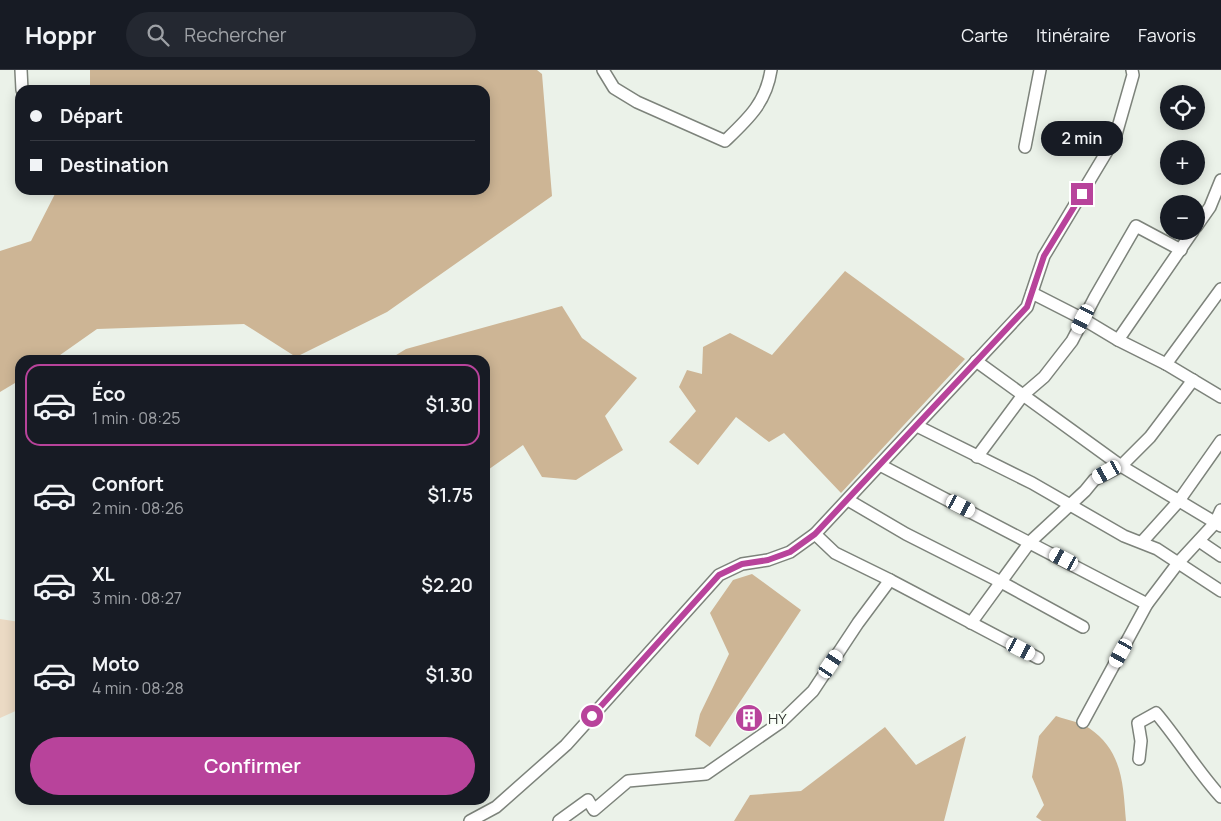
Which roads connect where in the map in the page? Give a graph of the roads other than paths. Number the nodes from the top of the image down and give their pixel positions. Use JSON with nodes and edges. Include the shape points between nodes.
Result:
{"nodes":[{"id":1,"x":21,"y":70,"type":"edge"},
{"id":2,"x":603,"y":70,"type":"edge"},
{"id":3,"x":771,"y":70,"type":"edge"},
{"id":4,"x":1040,"y":70,"type":"edge"},
{"id":5,"x":1132,"y":70,"type":"edge"},
{"id":6,"x":22,"y":85,"type":"edge"},
{"id":7,"x":1025,"y":147,"type":"dead end"},
{"id":8,"x":1221,"y":180,"type":"edge"},
{"id":9,"x":1205,"y":214,"type":"edge"},
{"id":10,"x":1187,"y":240,"type":"edge"},
{"id":11,"x":1181,"y":250,"type":"junction"},
{"id":12,"x":1032,"y":293,"type":"junction"},
{"id":13,"x":1219,"y":297,"type":"edge"},
{"id":14,"x":1083,"y":319,"type":"junction"},
{"id":15,"x":1118,"y":340,"type":"junction"},
{"id":16,"x":976,"y":361,"type":"junction"},
{"id":17,"x":1166,"y":364,"type":"junction"},
{"id":18,"x":1193,"y":380,"type":"junction"},
{"id":19,"x":1023,"y":395,"type":"junction"},
{"id":20,"x":1221,"y":397,"type":"edge"},
{"id":21,"x":916,"y":426,"type":"junction"},
{"id":22,"x":1221,"y":441,"type":"edge"},
{"id":23,"x":977,"y":456,"type":"junction"},
{"id":24,"x":880,"y":465,"type":"junction"},
{"id":25,"x":1121,"y":466,"type":"junction"},
{"id":26,"x":848,"y":500,"type":"junction"},
{"id":27,"x":1178,"y":502,"type":"junction"},
{"id":28,"x":1069,"y":505,"type":"junction"},
{"id":29,"x":1221,"y":510,"type":"edge"},
{"id":30,"x":1218,"y":524,"type":"edge"},
{"id":31,"x":815,"y":534,"type":"junction"},
{"id":32,"x":1199,"y":541,"type":"junction"},
{"id":33,"x":1030,"y":542,"type":"junction"},
{"id":34,"x":1142,"y":542,"type":"junction"},
{"id":35,"x":1221,"y":556,"type":"edge"},
{"id":36,"x":1178,"y":563,"type":"junction"},
{"id":37,"x":890,"y":580,"type":"junction"},
{"id":38,"x":1001,"y":582,"type":"junction"},
{"id":39,"x":1221,"y":591,"type":"edge"},
{"id":40,"x":1147,"y":604,"type":"junction"},
{"id":41,"x":971,"y":623,"type":"junction"},
{"id":42,"x":1082,"y":627,"type":"dead end"},
{"id":43,"x":1038,"y":658,"type":"dead end"},
{"id":44,"x":1083,"y":722,"type":"dead end"},
{"id":45,"x":1139,"y":759,"type":"dead end"},
{"id":46,"x":1221,"y":797,"type":"edge"},
{"id":47,"x":470,"y":821,"type":"edge"},
{"id":48,"x":559,"y":821,"type":"edge"}],
"edges":[{"from":1,"to":6,"type":"street"},
{"from":2,"to":3,"type":"street","via":[[614,88],[637,102],[725,141],[756,110],[766,92]]},
{"from":4,"to":7,"type":"street"},
{"from":5,"to":12,"type":"street","via":[[1115,138],[1044,256]]},
{"from":8,"to":9,"type":"street"},
{"from":10,"to":11,"type":"street"},
{"from":11,"to":14,"type":"street","via":[[1136,226]]},
{"from":11,"to":15,"type":"street"},
{"from":12,"to":14,"type":"street"},
{"from":12,"to":16,"type":"street","via":[[1027,307]]},
{"from":13,"to":17,"type":"street"},
{"from":14,"to":15,"type":"street"},
{"from":14,"to":19,"type":"street","via":[[1072,341],[1044,377]]},
{"from":15,"to":17,"type":"street"},
{"from":16,"to":19,"type":"street"},
{"from":16,"to":21,"type":"street"},
{"from":17,"to":18,"type":"street"},
{"from":18,"to":20,"type":"street"},
{"from":18,"to":25,"type":"street","via":[[1150,438]]},
{"from":19,"to":23,"type":"street"},
{"from":19,"to":25,"type":"street"},
{"from":21,"to":23,"type":"street"},
{"from":21,"to":24,"type":"street"},
{"from":22,"to":27,"type":"street"},
{"from":23,"to":28,"type":"street"},
{"from":24,"to":26,"type":"street"},
{"from":24,"to":33,"type":"street"},
{"from":25,"to":27,"type":"street"},
{"from":25,"to":28,"type":"street","via":[[1094,480]]},
{"from":26,"to":31,"type":"street"},
{"from":26,"to":38,"type":"street","via":[[906,534]]},
{"from":27,"to":30,"type":"street"},
{"from":27,"to":34,"type":"street"},
{"from":28,"to":33,"type":"street"},
{"from":28,"to":34,"type":"street","via":[[1124,536]]},
{"from":29,"to":30,"type":"street"},
{"from":30,"to":32,"type":"street"},
{"from":31,"to":37,"type":"street","via":[[835,554]]},
{"from":31,"to":47,"type":"street","via":[[790,552],[742,564],[719,575],[566,744],[496,807]]},
{"from":32,"to":35,"type":"street"},
{"from":32,"to":36,"type":"street"},
{"from":33,"to":38,"type":"street"},
{"from":33,"to":40,"type":"street"},
{"from":34,"to":36,"type":"street"},
{"from":36,"to":39,"type":"street"},
{"from":36,"to":40,"type":"street"},
{"from":37,"to":41,"type":"street"},
{"from":37,"to":48,"type":"street","via":[[813,691],[781,722],[706,774],[628,781],[594,810],[588,800]]},
{"from":38,"to":41,"type":"street"},
{"from":38,"to":42,"type":"street"},
{"from":40,"to":44,"type":"street"},
{"from":41,"to":43,"type":"street"},
{"from":45,"to":46,"type":"street","via":[[1138,723],[1156,713]]}]}
